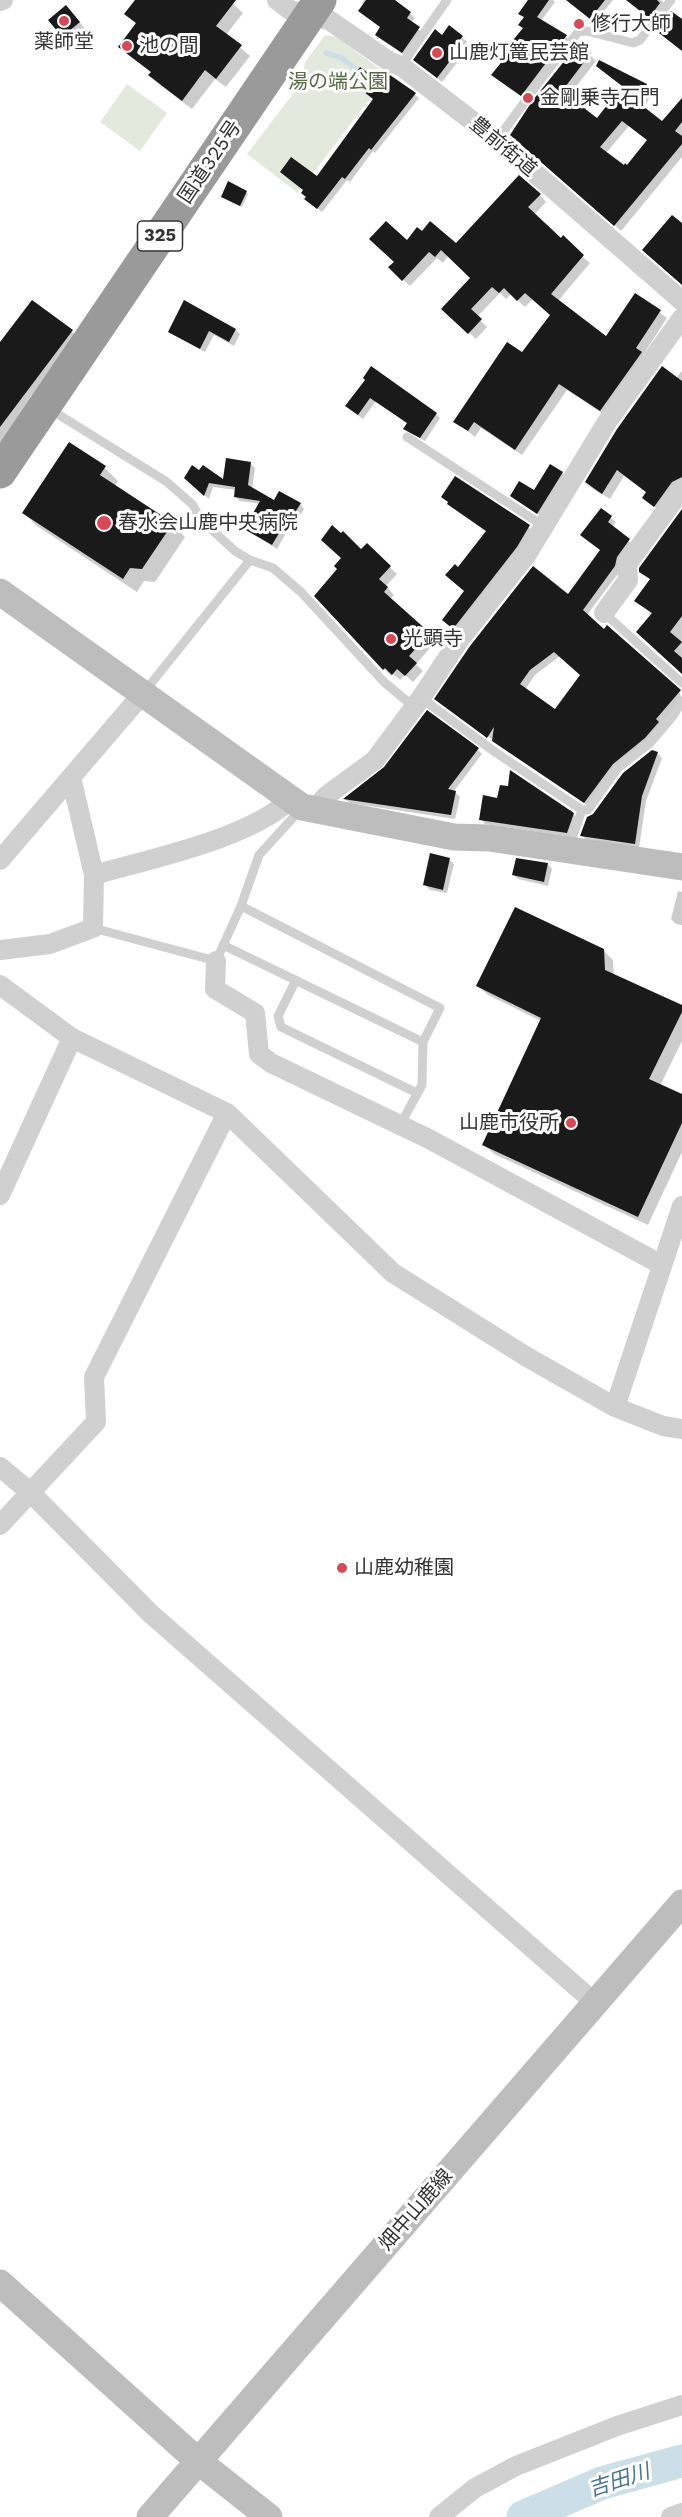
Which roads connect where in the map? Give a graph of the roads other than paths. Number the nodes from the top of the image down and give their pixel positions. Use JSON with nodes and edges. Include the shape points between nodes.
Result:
{"nodes":[{"id":1,"x":277,"y":0,"type":"edge"},
{"id":2,"x":447,"y":0,"type":"edge"},
{"id":3,"x":671,"y":0,"type":"edge"},
{"id":4,"x":315,"y":8,"type":"edge"},
{"id":5,"x":401,"y":66,"type":"junction"},
{"id":6,"x":497,"y":140,"type":"junction"},
{"id":7,"x":682,"y":302,"type":"edge"},
{"id":8,"x":682,"y":318,"type":"edge"},
{"id":9,"x":45,"y":406,"type":"junction"},
{"id":10,"x":407,"y":437,"type":"dead end"},
{"id":11,"x":0,"y":472,"type":"edge"},
{"id":12,"x":682,"y":489,"type":"edge"},
{"id":13,"x":544,"y":527,"type":"junction"},
{"id":14,"x":250,"y":560,"type":"junction"},
{"id":15,"x":0,"y":592,"type":"edge"},
{"id":16,"x":604,"y":613,"type":"joint"},
{"id":17,"x":682,"y":683,"type":"edge"},
{"id":18,"x":144,"y":692,"type":"junction"},
{"id":19,"x":682,"y":701,"type":"edge"},
{"id":20,"x":418,"y":703,"type":"junction"},
{"id":21,"x":71,"y":777,"type":"junction"},
{"id":22,"x":302,"y":806,"type":"junction"},
{"id":23,"x":582,"y":810,"type":"junction"},
{"id":24,"x":568,"y":850,"type":"junction"},
{"id":25,"x":0,"y":860,"type":"edge"},
{"id":26,"x":682,"y":867,"type":"edge"},
{"id":27,"x":94,"y":875,"type":"junction"},
{"id":28,"x":241,"y":906,"type":"junction"},
{"id":29,"x":93,"y":928,"type":"junction"},
{"id":30,"x":0,"y":950,"type":"edge"},
{"id":31,"x":219,"y":953,"type":"junction"},
{"id":32,"x":296,"y":980,"type":"junction"},
{"id":33,"x":0,"y":985,"type":"edge"},
{"id":34,"x":72,"y":1038,"type":"junction"},
{"id":35,"x":423,"y":1042,"type":"junction"},
{"id":36,"x":417,"y":1093,"type":"junction"},
{"id":37,"x":227,"y":1113,"type":"junction"},
{"id":38,"x":400,"y":1125,"type":"junction"},
{"id":39,"x":0,"y":1195,"type":"edge"},
{"id":40,"x":682,"y":1206,"type":"edge"},
{"id":41,"x":662,"y":1265,"type":"junction"},
{"id":42,"x":615,"y":1407,"type":"junction"},
{"id":43,"x":682,"y":1430,"type":"edge"},
{"id":44,"x":0,"y":1467,"type":"edge"},
{"id":45,"x":30,"y":1492,"type":"junction"},
{"id":46,"x":0,"y":1525,"type":"edge"},
{"id":47,"x":682,"y":1903,"type":"edge"},
{"id":48,"x":595,"y":2003,"type":"junction"},
{"id":49,"x":0,"y":2283,"type":"edge"},
{"id":50,"x":682,"y":2405,"type":"edge"},
{"id":51,"x":198,"y":2461,"type":"junction"},
{"id":52,"x":682,"y":2513,"type":"edge"},
{"id":53,"x":150,"y":2517,"type":"edge"},
{"id":54,"x":270,"y":2517,"type":"edge"},
{"id":55,"x":439,"y":2517,"type":"edge"},
{"id":56,"x":671,"y":2517,"type":"edge"}],
"edges":[{"from":1,"to":4,"type":"street","name":"豊前街道","via":[[290,10]]},
{"from":2,"to":5,"type":"lane"},
{"from":3,"to":6,"type":"lane","via":[[640,40],[633,43],[578,32]]},
{"from":4,"to":5,"type":"street","name":"豊前街道"},
{"from":4,"to":9,"type":"highway","name":"国道325号","number":"325"},
{"from":5,"to":6,"type":"street","name":"豊前街道"},
{"from":6,"to":7,"type":"street","name":"豊前街道"},
{"from":8,"to":13,"type":"street","via":[[607,422]]},
{"from":9,"to":11,"type":"highway","name":"国道325号","number":"325"},
{"from":9,"to":14,"type":"lane","via":[[167,482],[193,506],[200,519]]},
{"from":10,"to":13,"type":"lane"},
{"from":12,"to":16,"type":"street","via":[[627,564],[628,580]]},
{"from":13,"to":20,"type":"street","via":[[528,554],[460,639]]},
{"from":14,"to":18,"type":"lane"},
{"from":14,"to":20,"type":"lane","via":[[273,568],[302,592],[384,682]]},
{"from":15,"to":18,"type":"street"},
{"from":16,"to":17,"type":"lane"},
{"from":18,"to":21,"type":"street"},
{"from":18,"to":22,"type":"street"},
{"from":19,"to":23,"type":"lane","via":[[650,743],[618,768],[588,810]]},
{"from":20,"to":22,"type":"street","via":[[375,760],[326,796]]},
{"from":20,"to":23,"type":"lane"},
{"from":21,"to":25,"type":"street"},
{"from":21,"to":27,"type":"street"},
{"from":22,"to":24,"type":"street","via":[[454,837]]},
{"from":22,"to":27,"type":"street","via":[[281,808],[229,835]]},
{"from":22,"to":28,"type":"lane","via":[[259,855]]},
{"from":23,"to":24,"type":"lane"},
{"from":24,"to":26,"type":"street"},
{"from":27,"to":29,"type":"street"},
{"from":28,"to":31,"type":"lane"},
{"from":28,"to":35,"type":"lane","via":[[440,1008]]},
{"from":29,"to":30,"type":"street","via":[[50,944]]},
{"from":29,"to":31,"type":"lane"},
{"from":31,"to":32,"type":"lane"},
{"from":31,"to":38,"type":"street","via":[[215,989],[255,1013],[259,1054]]},
{"from":32,"to":35,"type":"lane"},
{"from":32,"to":36,"type":"lane","via":[[278,1016],[281,1027]]},
{"from":33,"to":34,"type":"street"},
{"from":34,"to":37,"type":"street"},
{"from":34,"to":39,"type":"street"},
{"from":35,"to":36,"type":"lane","via":[[422,1085]]},
{"from":36,"to":38,"type":"lane"},
{"from":37,"to":42,"type":"street","via":[[393,1273]]},
{"from":37,"to":45,"type":"street","via":[[94,1377],[96,1422]]},
{"from":38,"to":41,"type":"street"},
{"from":40,"to":41,"type":"street"},
{"from":41,"to":42,"type":"street"},
{"from":42,"to":43,"type":"street"},
{"from":44,"to":45,"type":"street"},
{"from":45,"to":46,"type":"street"},
{"from":45,"to":48,"type":"street","via":[[152,1614]]},
{"from":47,"to":48,"type":"street","name":"畑中山鹿線"},
{"from":48,"to":51,"type":"street","name":"畑中山鹿線"},
{"from":49,"to":51,"type":"street"},
{"from":50,"to":55,"type":"street","via":[[516,2466],[475,2488]]},
{"from":51,"to":53,"type":"street","name":"畑中山鹿線"},
{"from":51,"to":54,"type":"street"},
{"from":52,"to":56,"type":"street"}]}
